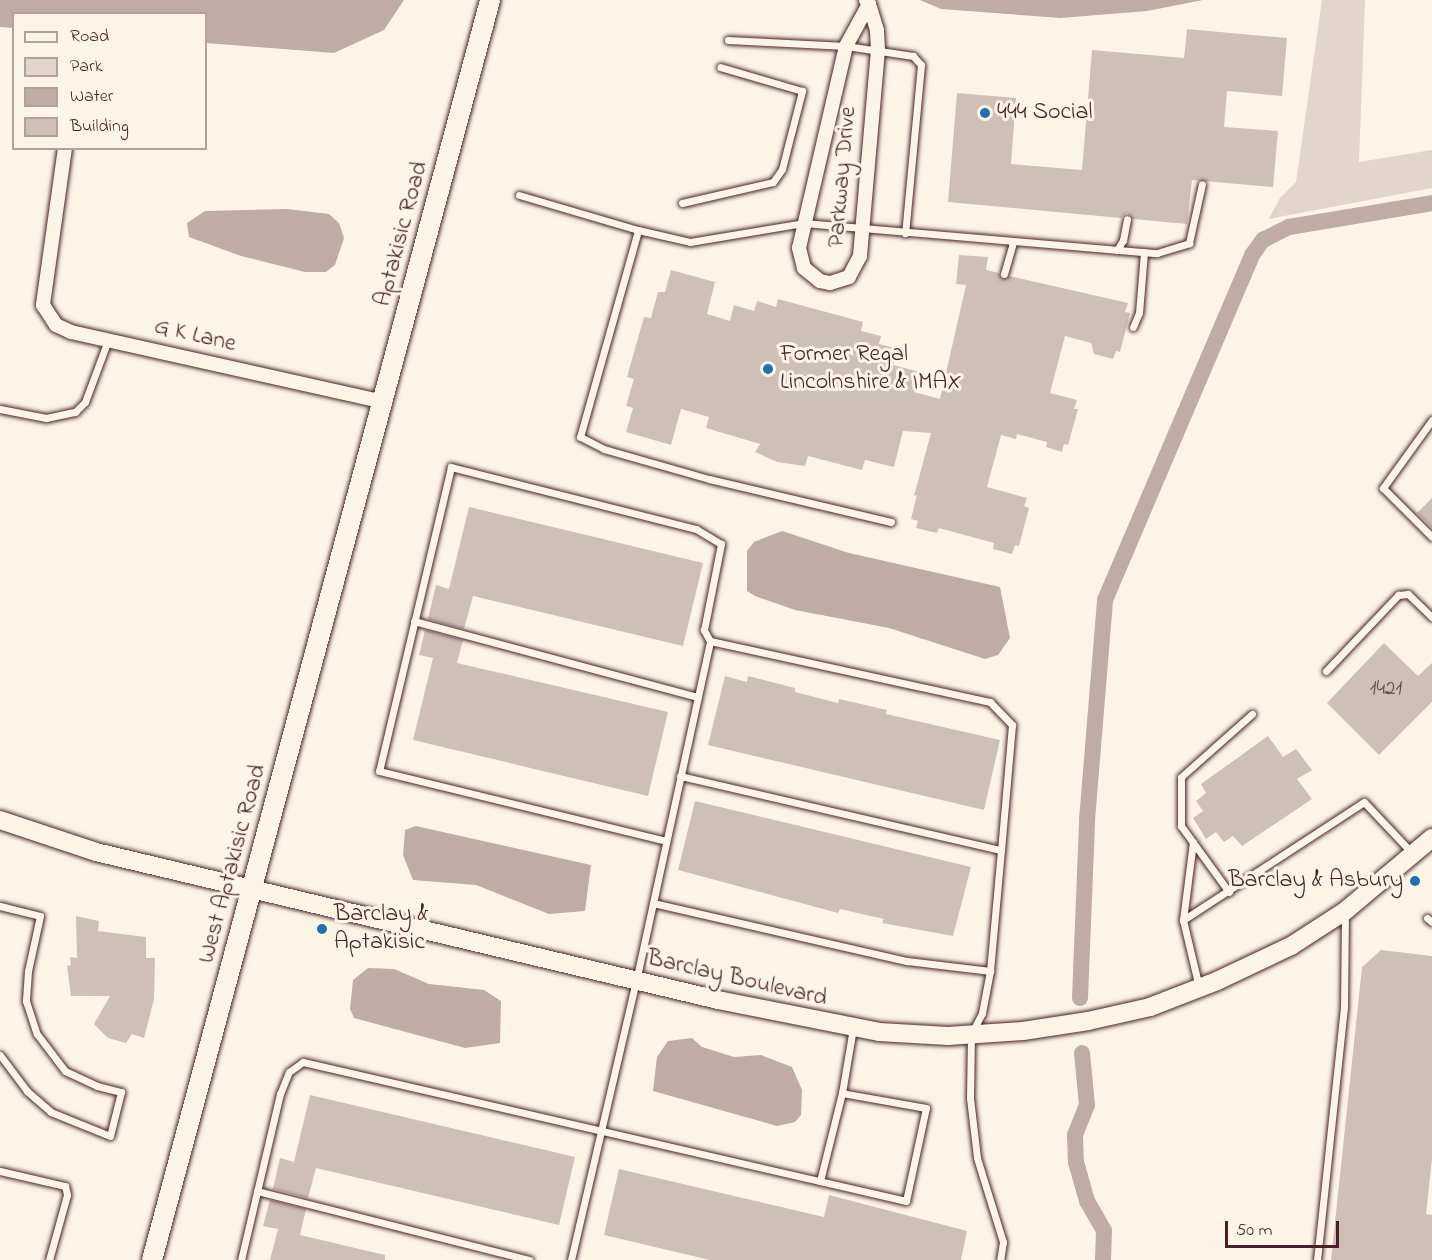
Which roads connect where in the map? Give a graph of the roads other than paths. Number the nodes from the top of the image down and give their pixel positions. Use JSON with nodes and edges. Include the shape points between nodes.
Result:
{"nodes":[{"id":1,"x":490,"y":0,"type":"edge"},
{"id":2,"x":868,"y":2,"type":"edge"},
{"id":3,"x":728,"y":40,"type":"dead end"},
{"id":4,"x":846,"y":45,"type":"junction"},
{"id":5,"x":878,"y":50,"type":"junction"},
{"id":6,"x":720,"y":68,"type":"dead end"},
{"id":7,"x":65,"y":150,"type":"edge"},
{"id":8,"x":1202,"y":184,"type":"dead end"},
{"id":9,"x":519,"y":195,"type":"dead end"},
{"id":10,"x":682,"y":203,"type":"dead end"},
{"id":11,"x":1126,"y":219,"type":"dead end"},
{"id":12,"x":804,"y":223,"type":"junction"},
{"id":13,"x":638,"y":230,"type":"junction"},
{"id":14,"x":862,"y":230,"type":"junction"},
{"id":15,"x":905,"y":233,"type":"junction"},
{"id":16,"x":1013,"y":242,"type":"junction"},
{"id":17,"x":1117,"y":250,"type":"junction"},
{"id":18,"x":1144,"y":252,"type":"junction"},
{"id":19,"x":1004,"y":274,"type":"dead end"},
{"id":20,"x":1133,"y":327,"type":"dead end"},
{"id":21,"x":108,"y":340,"type":"junction"},
{"id":22,"x":385,"y":402,"type":"junction"},
{"id":23,"x":0,"y":410,"type":"edge"},
{"id":24,"x":1432,"y":420,"type":"edge"},
{"id":25,"x":362,"y":481,"type":"joint"},
{"id":26,"x":891,"y":522,"type":"dead end"},
{"id":27,"x":1432,"y":537,"type":"edge"},
{"id":28,"x":1432,"y":617,"type":"edge"},
{"id":29,"x":414,"y":621,"type":"junction"},
{"id":30,"x":710,"y":640,"type":"junction"},
{"id":31,"x":1326,"y":671,"type":"dead end"},
{"id":32,"x":698,"y":697,"type":"junction"},
{"id":33,"x":1252,"y":714,"type":"dead end"},
{"id":34,"x":680,"y":776,"type":"junction"},
{"id":35,"x":0,"y":820,"type":"edge"},
{"id":36,"x":1432,"y":838,"type":"edge"},
{"id":37,"x":666,"y":841,"type":"junction"},
{"id":38,"x":1193,"y":842,"type":"junction"},
{"id":39,"x":1001,"y":850,"type":"junction"},
{"id":40,"x":1414,"y":856,"type":"junction"},
{"id":41,"x":254,"y":887,"type":"junction"},
{"id":42,"x":1229,"y":892,"type":"junction"},
{"id":43,"x":653,"y":903,"type":"junction"},
{"id":44,"x":0,"y":906,"type":"edge"},
{"id":45,"x":1345,"y":911,"type":"junction"},
{"id":46,"x":1183,"y":920,"type":"junction"},
{"id":47,"x":990,"y":971,"type":"junction"},
{"id":48,"x":636,"y":981,"type":"junction"},
{"id":49,"x":1199,"y":987,"type":"junction"},
{"id":50,"x":853,"y":1028,"type":"junction"},
{"id":51,"x":971,"y":1035,"type":"junction"},
{"id":52,"x":0,"y":1055,"type":"edge"},
{"id":53,"x":842,"y":1093,"type":"junction"},
{"id":54,"x":600,"y":1130,"type":"junction"},
{"id":55,"x":0,"y":1171,"type":"edge"},
{"id":56,"x":820,"y":1181,"type":"junction"},
{"id":57,"x":257,"y":1191,"type":"junction"},
{"id":58,"x":49,"y":1260,"type":"edge"},
{"id":59,"x":152,"y":1260,"type":"edge"},
{"id":60,"x":241,"y":1260,"type":"edge"},
{"id":61,"x":529,"y":1260,"type":"edge"},
{"id":62,"x":571,"y":1260,"type":"edge"},
{"id":63,"x":1000,"y":1260,"type":"edge"},
{"id":64,"x":1317,"y":1260,"type":"edge"}],
"edges":[{"from":1,"to":22,"type":"main road","name":"Aptakisic Road"},
{"from":2,"to":4,"type":"street","name":"Parkway Drive"},
{"from":2,"to":5,"type":"street","name":"Parkway Drive"},
{"from":3,"to":4,"type":"lane"},
{"from":4,"to":5,"type":"lane"},
{"from":4,"to":12,"type":"street","name":"Parkway Drive"},
{"from":5,"to":14,"type":"street","name":"Parkway Drive"},
{"from":5,"to":15,"type":"lane","via":[[913,56],[921,65]]},
{"from":6,"to":10,"type":"lane","via":[[802,91],[782,169],[773,182]]},
{"from":7,"to":21,"type":"street","name":"G K Lane","via":[[44,305],[48,317],[71,332]]},
{"from":8,"to":18,"type":"lane","via":[[1189,243],[1157,253]]},
{"from":9,"to":13,"type":"lane"},
{"from":11,"to":17,"type":"lane"},
{"from":12,"to":13,"type":"lane","via":[[690,242]]},
{"from":12,"to":14,"type":"lane"},
{"from":12,"to":14,"type":"street","name":"Parkway Drive","via":[[799,248],[804,268],[820,282],[830,284],[849,277],[857,268]]},
{"from":13,"to":26,"type":"lane","via":[[580,437],[604,449],[709,479]]},
{"from":14,"to":15,"type":"lane"},
{"from":15,"to":16,"type":"lane"},
{"from":16,"to":17,"type":"lane"},
{"from":16,"to":19,"type":"lane"},
{"from":17,"to":18,"type":"lane"},
{"from":18,"to":20,"type":"lane","via":[[1139,313]]},
{"from":21,"to":22,"type":"street","name":"G K Lane"},
{"from":21,"to":23,"type":"lane","via":[[89,393],[75,412],[46,418]]},
{"from":22,"to":25,"type":"main road","name":"Aptakisic Road"},
{"from":24,"to":27,"type":"lane","via":[[1383,488]]},
{"from":25,"to":41,"type":"main road","name":"West Aptakisic Road"},
{"from":28,"to":31,"type":"lane","via":[[1408,594],[1398,595]]},
{"from":29,"to":30,"type":"lane","via":[[451,467],[696,529],[721,544],[704,630]]},
{"from":29,"to":32,"type":"lane"},
{"from":29,"to":37,"type":"lane","via":[[379,771]]},
{"from":30,"to":32,"type":"lane"},
{"from":30,"to":39,"type":"lane","via":[[990,702],[1012,725]]},
{"from":32,"to":34,"type":"lane"},
{"from":33,"to":38,"type":"lane","via":[[1181,777],[1181,825]]},
{"from":34,"to":37,"type":"lane"},
{"from":34,"to":39,"type":"lane"},
{"from":35,"to":41,"type":"street","name":"Barclay Boulevard","via":[[96,852]]},
{"from":36,"to":40,"type":"street","name":"Barclay Boulevard"},
{"from":37,"to":43,"type":"lane"},
{"from":38,"to":42,"type":"lane"},
{"from":38,"to":46,"type":"lane"},
{"from":39,"to":47,"type":"lane"},
{"from":40,"to":42,"type":"lane","via":[[1364,802]]},
{"from":40,"to":45,"type":"street","name":"Barclay Boulevard"},
{"from":41,"to":48,"type":"street","name":"Barclay Boulevard"},
{"from":41,"to":59,"type":"main road","name":"West Aptakisic Road"},
{"from":42,"to":46,"type":"lane"},
{"from":43,"to":47,"type":"lane","via":[[907,961]]},
{"from":43,"to":48,"type":"lane"},
{"from":44,"to":52,"type":"lane","via":[[40,916],[28,970],[26,1001],[37,1034],[65,1071],[121,1092],[110,1136],[51,1112],[27,1091]]},
{"from":45,"to":49,"type":"street","name":"Barclay Boulevard","via":[[1291,946]]},
{"from":45,"to":64,"type":"lane","via":[[1344,1008]]},
{"from":46,"to":49,"type":"lane"},
{"from":47,"to":51,"type":"lane","via":[[982,1013]]},
{"from":48,"to":50,"type":"street","name":"Barclay Boulevard"},
{"from":48,"to":54,"type":"lane"},
{"from":49,"to":51,"type":"street","name":"Barclay Boulevard","via":[[1150,1007],[1089,1021]]},
{"from":50,"to":51,"type":"street","name":"Barclay Boulevard"},
{"from":50,"to":53,"type":"lane"},
{"from":51,"to":63,"type":"lane","via":[[970,1098],[977,1158],[1003,1242]]},
{"from":53,"to":56,"type":"lane"},
{"from":53,"to":56,"type":"lane","via":[[927,1108],[906,1201]]},
{"from":54,"to":56,"type":"lane"},
{"from":54,"to":57,"type":"lane","via":[[303,1062],[289,1072],[280,1094]]},
{"from":54,"to":62,"type":"lane"},
{"from":55,"to":58,"type":"lane","via":[[65,1186],[67,1195]]},
{"from":57,"to":60,"type":"lane"},
{"from":57,"to":61,"type":"lane"}]}
